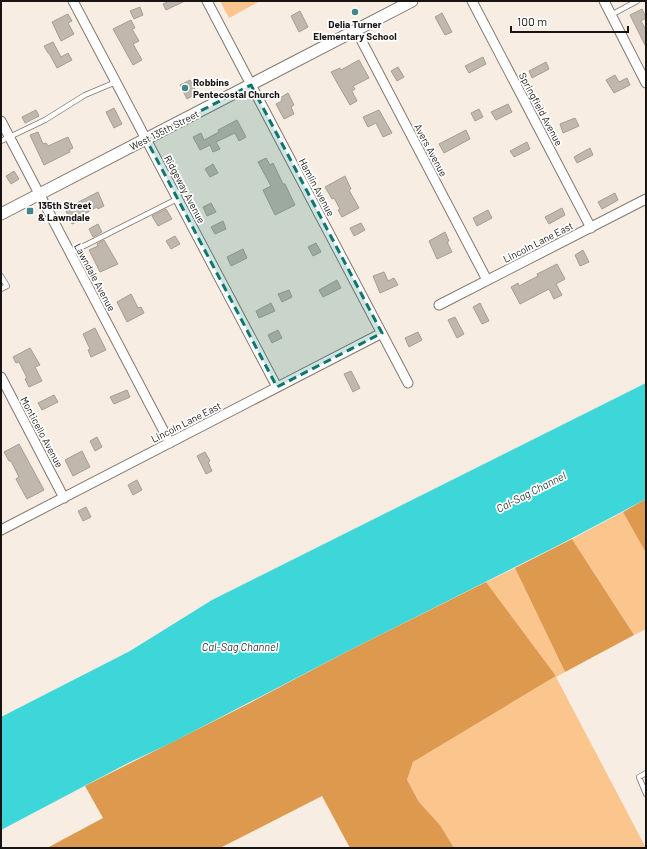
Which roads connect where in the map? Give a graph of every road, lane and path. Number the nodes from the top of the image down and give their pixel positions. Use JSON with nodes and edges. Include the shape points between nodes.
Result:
{"nodes":[{"id":1,"x":73,"y":1,"type":"edge"},
{"id":2,"x":207,"y":1,"type":"edge"},
{"id":3,"x":412,"y":1,"type":"edge"},
{"id":4,"x":472,"y":1,"type":"edge"},
{"id":5,"x":604,"y":1,"type":"edge"},
{"id":6,"x":636,"y":1,"type":"edge"},
{"id":7,"x":611,"y":15,"type":"junction"},
{"id":8,"x":356,"y":30,"type":"junction"},
{"id":9,"x":116,"y":82,"type":"junction"},
{"id":10,"x":646,"y":83,"type":"edge"},
{"id":11,"x":251,"y":85,"type":"junction"},
{"id":12,"x":1,"y":121,"type":"edge"},
{"id":13,"x":5,"y":139,"type":"edge"},
{"id":14,"x":146,"y":139,"type":"junction"},
{"id":15,"x":40,"y":194,"type":"junction"},
{"id":16,"x":177,"y":198,"type":"junction"},
{"id":17,"x":646,"y":199,"type":"edge"},
{"id":18,"x":1,"y":214,"type":"edge"},
{"id":19,"x":591,"y":228,"type":"junction"},
{"id":20,"x":70,"y":253,"type":"junction"},
{"id":21,"x":1,"y":276,"type":"edge"},
{"id":22,"x":487,"y":280,"type":"junction"},
{"id":23,"x":1,"y":289,"type":"edge"},
{"id":24,"x":439,"y":305,"type":"dead end"},
{"id":25,"x":382,"y":333,"type":"junction"},
{"id":26,"x":1,"y":377,"type":"edge"},
{"id":27,"x":408,"y":383,"type":"dead end"},
{"id":28,"x":277,"y":387,"type":"junction"},
{"id":29,"x":170,"y":443,"type":"junction"},
{"id":30,"x":64,"y":498,"type":"junction"},
{"id":31,"x":1,"y":530,"type":"edge"},
{"id":32,"x":646,"y":773,"type":"edge"},
{"id":33,"x":646,"y":794,"type":"edge"}],
"edges":[{"from":1,"to":9,"type":"street","name":"Ridgeway Avenue"},
{"from":2,"to":11,"type":"street","name":"Hamlin Avenue"},
{"from":3,"to":8,"type":"street","name":"West 135th Street"},
{"from":4,"to":19,"type":"street","name":"Springfield Avenue"},
{"from":5,"to":7,"type":"street"},
{"from":6,"to":7,"type":"lane"},
{"from":7,"to":10,"type":"street"},
{"from":8,"to":11,"type":"street","name":"West 135th Street"},
{"from":8,"to":22,"type":"street","name":"Avers Avenue"},
{"from":9,"to":13,"type":"lane","via":[[90,92],[39,123]]},
{"from":9,"to":14,"type":"street","name":"Ridgeway Avenue"},
{"from":11,"to":14,"type":"street","name":"West 135th Street"},
{"from":11,"to":25,"type":"street","name":"Hamlin Avenue"},
{"from":12,"to":13,"type":"street","name":"Lawndale Avenue"},
{"from":13,"to":15,"type":"street","name":"Lawndale Avenue"},
{"from":14,"to":15,"type":"street","name":"West 135th Street"},
{"from":14,"to":16,"type":"street","name":"Ridgeway Avenue"},
{"from":15,"to":18,"type":"street","name":"West 135th Street"},
{"from":15,"to":20,"type":"street","name":"Lawndale Avenue"},
{"from":16,"to":20,"type":"lane"},
{"from":16,"to":28,"type":"street","name":"Ridgeway Avenue"},
{"from":17,"to":19,"type":"street","name":"Lincoln Lane East"},
{"from":19,"to":22,"type":"street","name":"Lincoln Lane East"},
{"from":20,"to":29,"type":"street","name":"Lawndale Avenue"},
{"from":21,"to":23,"type":"lane","via":[[7,286]]},
{"from":22,"to":24,"type":"street","name":"Lincoln Lane East"},
{"from":25,"to":27,"type":"street","name":"Hamlin Avenue"},
{"from":25,"to":28,"type":"street","name":"Lincoln Lane East"},
{"from":26,"to":30,"type":"street","name":"Monticello Avenue"},
{"from":28,"to":29,"type":"street","name":"Lincoln Lane East"},
{"from":29,"to":30,"type":"street","name":"Lincoln Lane East"},
{"from":30,"to":31,"type":"street","name":"Lincoln Lane East"},
{"from":32,"to":33,"type":"lane","via":[[639,777]]}]}
